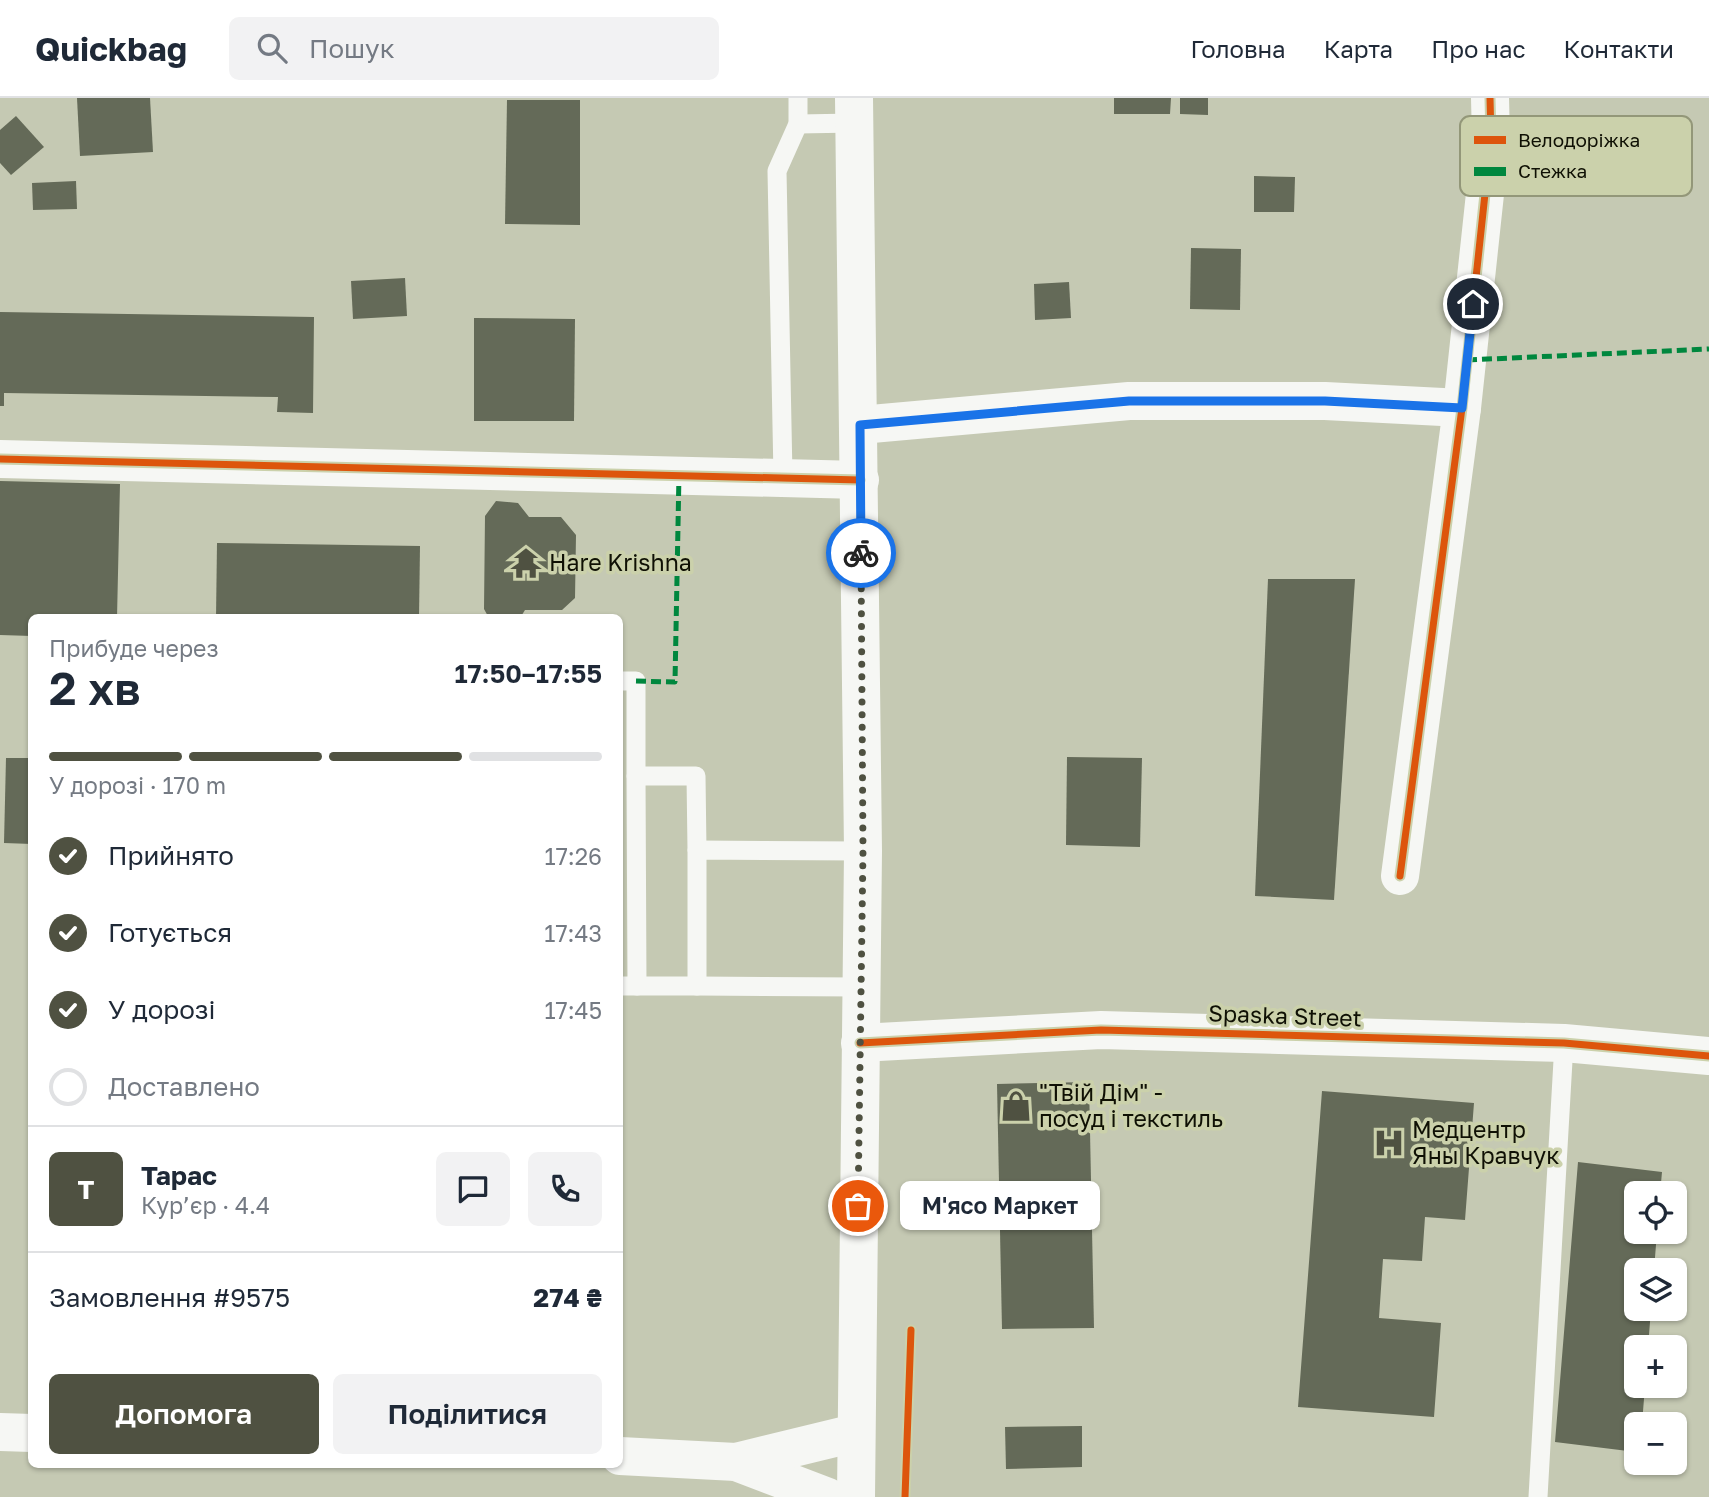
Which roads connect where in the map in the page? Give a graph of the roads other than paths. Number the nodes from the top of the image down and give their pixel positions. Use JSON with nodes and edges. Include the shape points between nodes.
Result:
{"nodes":[{"id":1,"x":798,"y":98,"type":"edge"},
{"id":2,"x":1490,"y":98,"type":"edge"},
{"id":3,"x":854,"y":111,"type":"edge"},
{"id":4,"x":1490,"y":116,"type":"edge"},
{"id":5,"x":798,"y":124,"type":"junction"},
{"id":6,"x":1485,"y":196,"type":"edge"},
{"id":7,"x":1462,"y":408,"type":"junction"},
{"id":8,"x":860,"y":425,"type":"junction"},
{"id":9,"x":0,"y":459,"type":"edge"},
{"id":10,"x":783,"y":476,"type":"junction"},
{"id":11,"x":860,"y":480,"type":"junction"},
{"id":12,"x":623,"y":681,"type":"edge"},
{"id":13,"x":636,"y":776,"type":"junction"},
{"id":14,"x":696,"y":850,"type":"junction"},
{"id":15,"x":863,"y":851,"type":"junction"},
{"id":16,"x":1400,"y":876,"type":"dead end"},
{"id":17,"x":628,"y":986,"type":"edge"},
{"id":18,"x":697,"y":986,"type":"junction"},
{"id":19,"x":861,"y":987,"type":"junction"},
{"id":20,"x":860,"y":1043,"type":"junction"},
{"id":21,"x":1564,"y":1043,"type":"junction"},
{"id":22,"x":1709,"y":1056,"type":"edge"},
{"id":23,"x":0,"y":1432,"type":"edge"},
{"id":24,"x":28,"y":1433,"type":"edge"},
{"id":25,"x":855,"y":1433,"type":"junction"},
{"id":26,"x":623,"y":1456,"type":"edge"},
{"id":27,"x":736,"y":1462,"type":"junction"},
{"id":28,"x":828,"y":1497,"type":"edge"},
{"id":29,"x":856,"y":1497,"type":"edge"},
{"id":30,"x":1538,"y":1497,"type":"edge"}],
"edges":[{"from":1,"to":5,"type":"lane"},
{"from":2,"to":4,"type":"street"},
{"from":3,"to":5,"type":"lane"},
{"from":3,"to":8,"type":"street"},
{"from":5,"to":10,"type":"lane","via":[[777,172]]},
{"from":6,"to":7,"type":"street"},
{"from":7,"to":8,"type":"street","via":[[1325,401],[1129,401]]},
{"from":7,"to":16,"type":"street"},
{"from":8,"to":11,"type":"street"},
{"from":9,"to":10,"type":"street"},
{"from":10,"to":11,"type":"street"},
{"from":11,"to":15,"type":"street"},
{"from":12,"to":13,"type":"lane","via":[[636,681]]},
{"from":13,"to":14,"type":"lane","via":[[696,776]]},
{"from":13,"to":17,"type":"lane"},
{"from":14,"to":15,"type":"lane"},
{"from":14,"to":18,"type":"lane"},
{"from":15,"to":19,"type":"street"},
{"from":17,"to":18,"type":"lane"},
{"from":18,"to":19,"type":"lane"},
{"from":19,"to":20,"type":"street"},
{"from":20,"to":21,"type":"street","name":"Spaska Street","via":[[1101,1030]]},
{"from":20,"to":25,"type":"street"},
{"from":21,"to":22,"type":"street","name":"Spaska Street"},
{"from":21,"to":30,"type":"lane"},
{"from":23,"to":24,"type":"street"},
{"from":25,"to":27,"type":"street"},
{"from":25,"to":29,"type":"street"},
{"from":26,"to":27,"type":"street"},
{"from":27,"to":28,"type":"street"}]}
